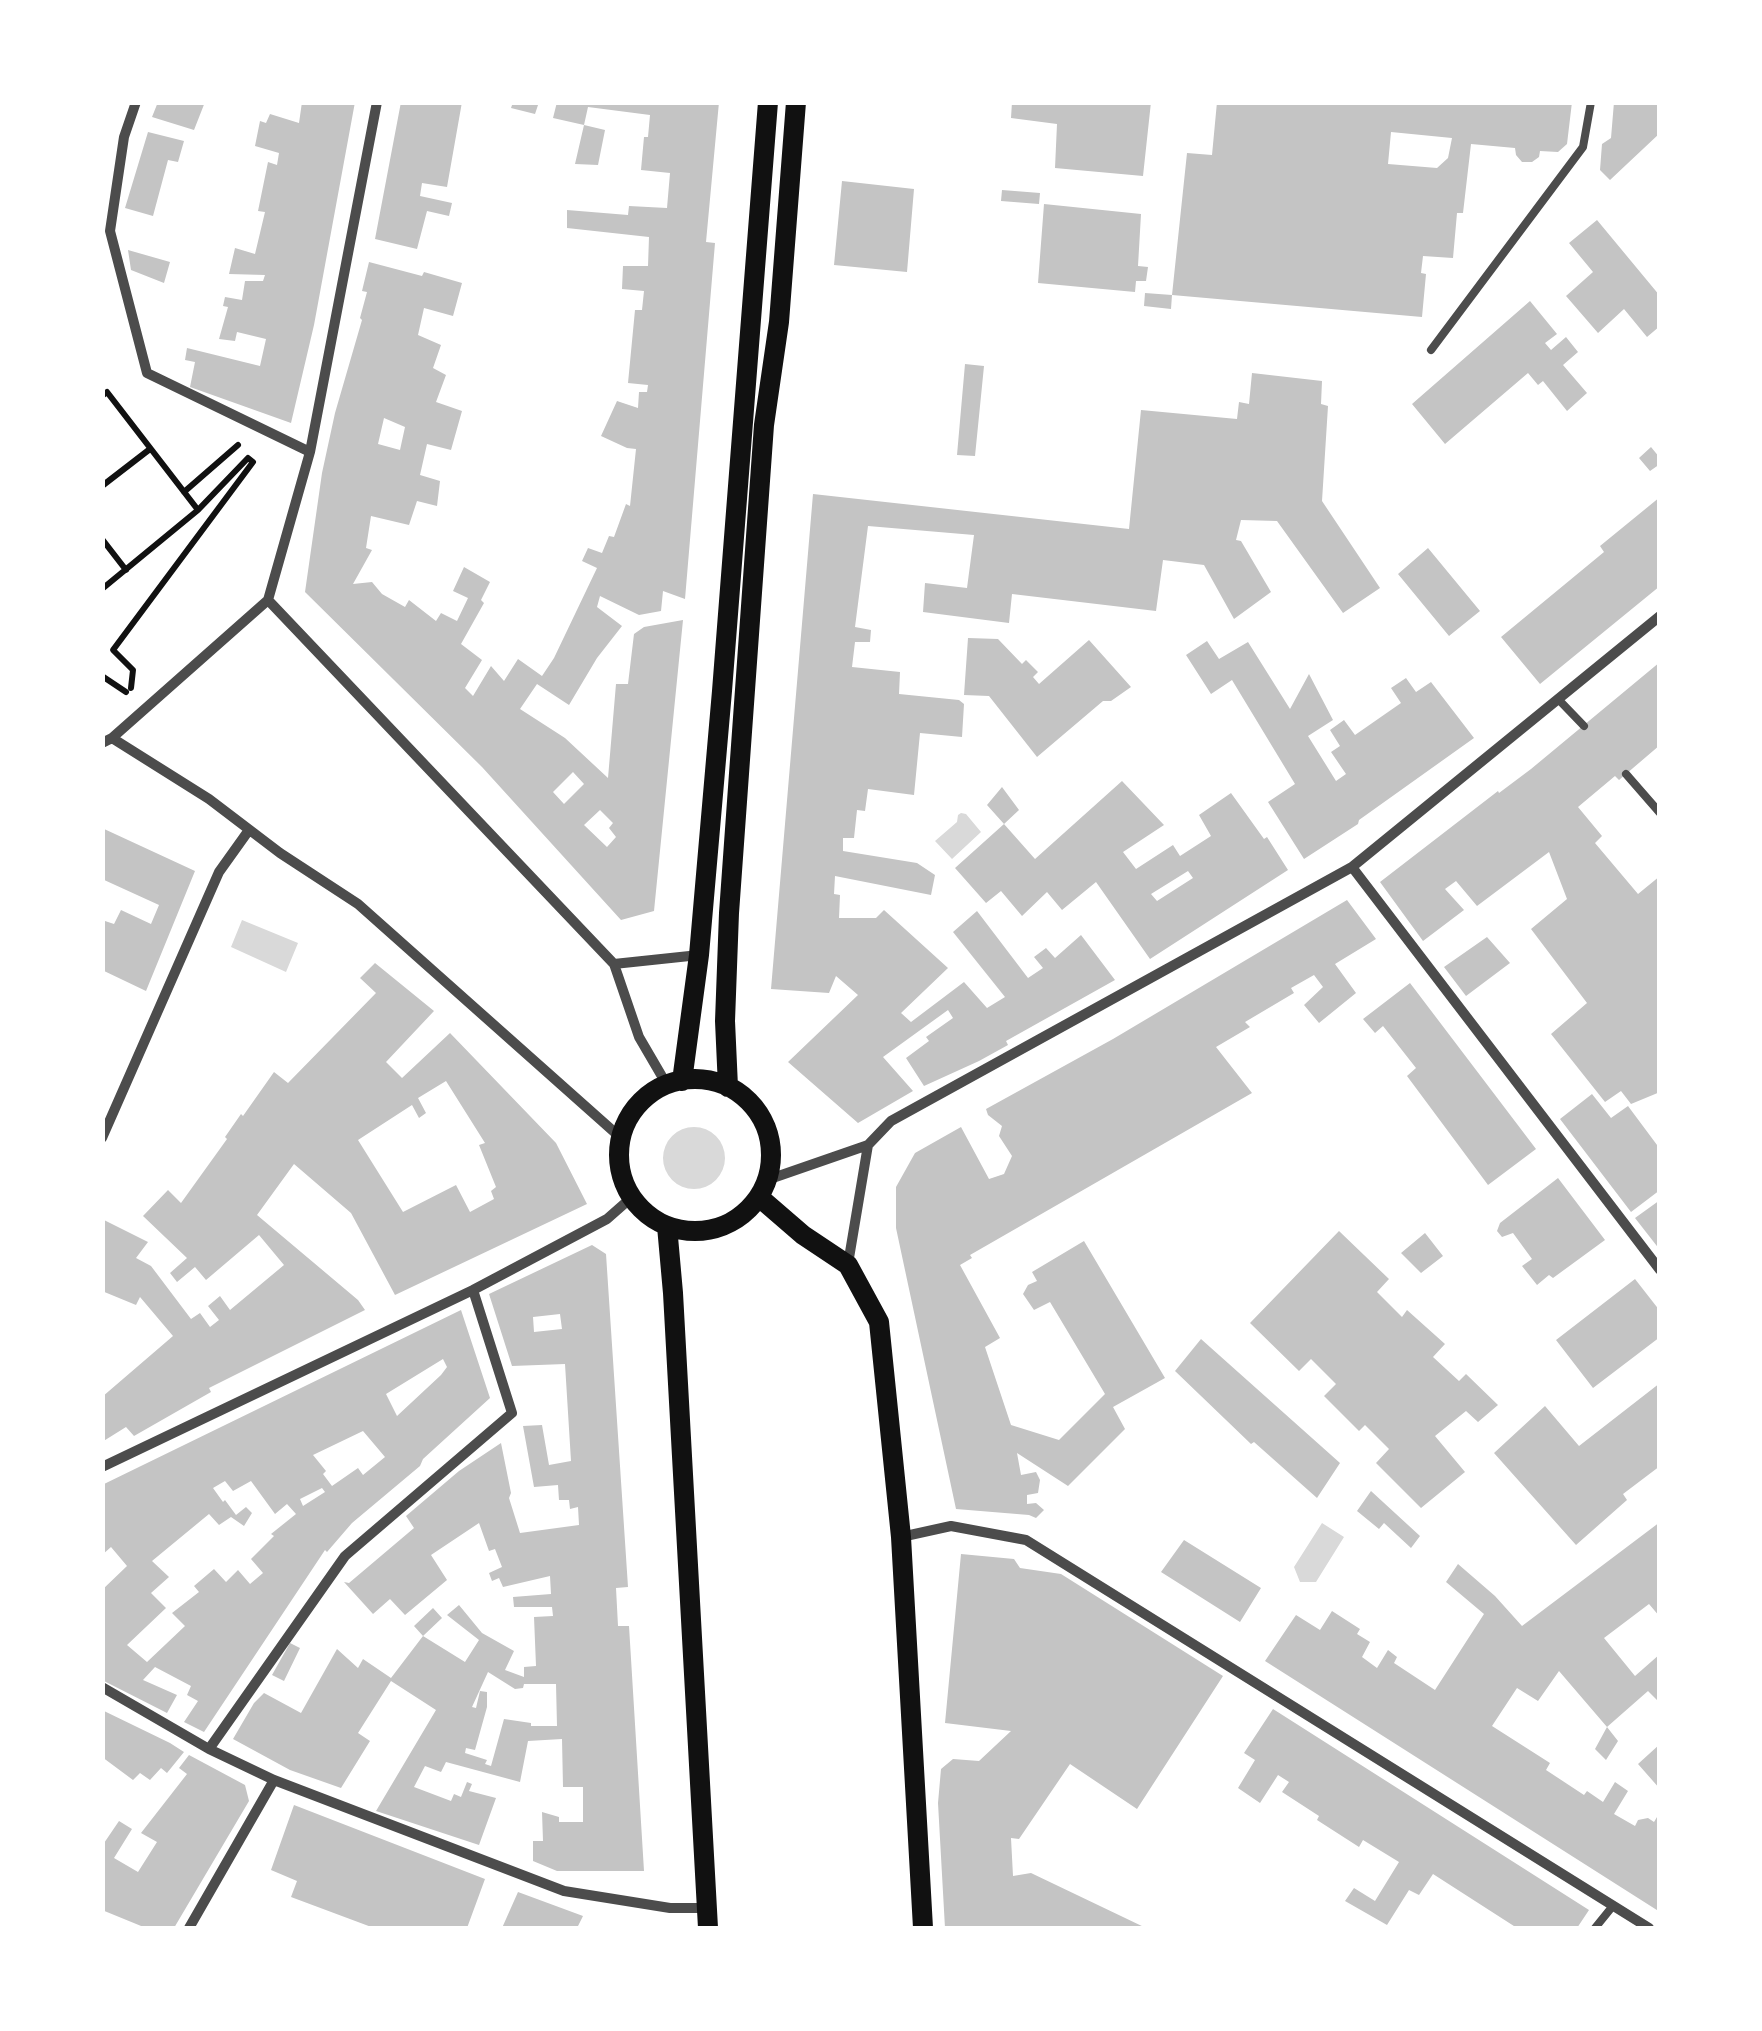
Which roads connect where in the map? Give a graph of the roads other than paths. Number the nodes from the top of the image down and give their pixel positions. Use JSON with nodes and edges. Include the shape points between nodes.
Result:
{"nodes":[{"id":1,"x":136,"y":102,"type":"edge"},
{"id":2,"x":377,"y":102,"type":"edge"},
{"id":3,"x":768,"y":102,"type":"edge"},
{"id":4,"x":796,"y":102,"type":"edge"},
{"id":5,"x":1591,"y":102,"type":"edge"},
{"id":6,"x":750,"y":320,"type":"junction"},
{"id":7,"x":779,"y":322,"type":"junction"},
{"id":8,"x":1431,"y":350,"type":"dead end"},
{"id":9,"x":310,"y":452,"type":"junction"},
{"id":10,"x":738,"y":460,"type":"junction"},
{"id":11,"x":762,"y":461,"type":"junction"},
{"id":12,"x":268,"y":600,"type":"junction"},
{"id":13,"x":1660,"y":616,"type":"edge"},
{"id":14,"x":1558,"y":699,"type":"junction"},
{"id":15,"x":1584,"y":726,"type":"dead end"},
{"id":16,"x":107,"y":740,"type":"edge"},
{"id":17,"x":1626,"y":774,"type":"dead end"},
{"id":18,"x":1660,"y":813,"type":"edge"},
{"id":19,"x":249,"y":830,"type":"junction"},
{"id":20,"x":1352,"y":867,"type":"junction"},
{"id":21,"x":698,"y":955,"type":"junction"},
{"id":22,"x":614,"y":964,"type":"junction"},
{"id":23,"x":674,"y":1082,"type":"junction"},
{"id":24,"x":728,"y":1087,"type":"junction"},
{"id":25,"x":102,"y":1138,"type":"edge"},
{"id":26,"x":621,"y":1138,"type":"junction"},
{"id":27,"x":868,"y":1145,"type":"junction"},
{"id":28,"x":763,"y":1188,"type":"junction"},
{"id":29,"x":632,"y":1197,"type":"junction"},
{"id":30,"x":666,"y":1226,"type":"junction"},
{"id":31,"x":848,"y":1265,"type":"junction"},
{"id":32,"x":1660,"y":1270,"type":"edge"},
{"id":33,"x":474,"y":1290,"type":"junction"},
{"id":34,"x":102,"y":1467,"type":"edge"},
{"id":35,"x":901,"y":1537,"type":"junction"},
{"id":36,"x":102,"y":1687,"type":"edge"},
{"id":37,"x":209,"y":1749,"type":"junction"},
{"id":38,"x":274,"y":1780,"type":"junction"},
{"id":39,"x":1612,"y":1907,"type":"junction"},
{"id":40,"x":706,"y":1918,"type":"edge"},
{"id":41,"x":189,"y":1928,"type":"edge"},
{"id":42,"x":923,"y":1928,"type":"edge"},
{"id":43,"x":1595,"y":1928,"type":"edge"},
{"id":44,"x":1648,"y":1928,"type":"edge"}],
"edges":[{"from":1,"to":9,"type":"street","via":[[110,230],[146,373]]},
{"from":2,"to":9,"type":"street"},
{"from":3,"to":6,"type":"main road"},
{"from":4,"to":7,"type":"main road"},
{"from":5,"to":8,"type":"lane","via":[[1582,147]]},
{"from":6,"to":7,"type":"main road"},
{"from":6,"to":10,"type":"main road"},
{"from":7,"to":11,"type":"main road"},
{"from":9,"to":12,"type":"street"},
{"from":10,"to":11,"type":"main road"},
{"from":10,"to":21,"type":"main road"},
{"from":11,"to":24,"type":"main road","via":[[729,913]]},
{"from":12,"to":16,"type":"street"},
{"from":12,"to":22,"type":"street"},
{"from":13,"to":14,"type":"street"},
{"from":14,"to":15,"type":"lane"},
{"from":14,"to":20,"type":"street"},
{"from":16,"to":19,"type":"street"},
{"from":17,"to":18,"type":"lane"},
{"from":19,"to":25,"type":"street","via":[[218,872]]},
{"from":19,"to":26,"type":"street","via":[[358,904]]},
{"from":20,"to":27,"type":"street","via":[[891,1121]]},
{"from":20,"to":32,"type":"street"},
{"from":21,"to":22,"type":"street"},
{"from":21,"to":23,"type":"main road"},
{"from":22,"to":23,"type":"street","via":[[639,1036]]},
{"from":23,"to":24,"type":"main road"},
{"from":23,"to":26,"type":"main road","via":[[637,1106]]},
{"from":24,"to":28,"type":"main road","via":[[746,1099],[769,1136],[772,1158]]},
{"from":26,"to":29,"type":"main road","via":[[622,1178]]},
{"from":27,"to":28,"type":"street"},
{"from":27,"to":31,"type":"street"},
{"from":28,"to":30,"type":"main road","via":[[728,1224],[687,1231]]},
{"from":28,"to":31,"type":"main road","via":[[804,1235]]},
{"from":29,"to":30,"type":"main road"},
{"from":29,"to":33,"type":"street","via":[[607,1218]]},
{"from":30,"to":40,"type":"main road"},
{"from":31,"to":35,"type":"main road","via":[[879,1322]]},
{"from":33,"to":34,"type":"street"},
{"from":33,"to":37,"type":"street","via":[[512,1412],[345,1556]]},
{"from":35,"to":39,"type":"street","via":[[951,1526],[1026,1540]]},
{"from":35,"to":42,"type":"main road"},
{"from":36,"to":37,"type":"street"},
{"from":37,"to":38,"type":"street"},
{"from":38,"to":40,"type":"street","via":[[564,1891]]},
{"from":38,"to":41,"type":"street"},
{"from":39,"to":43,"type":"lane"},
{"from":39,"to":44,"type":"street"}]}
